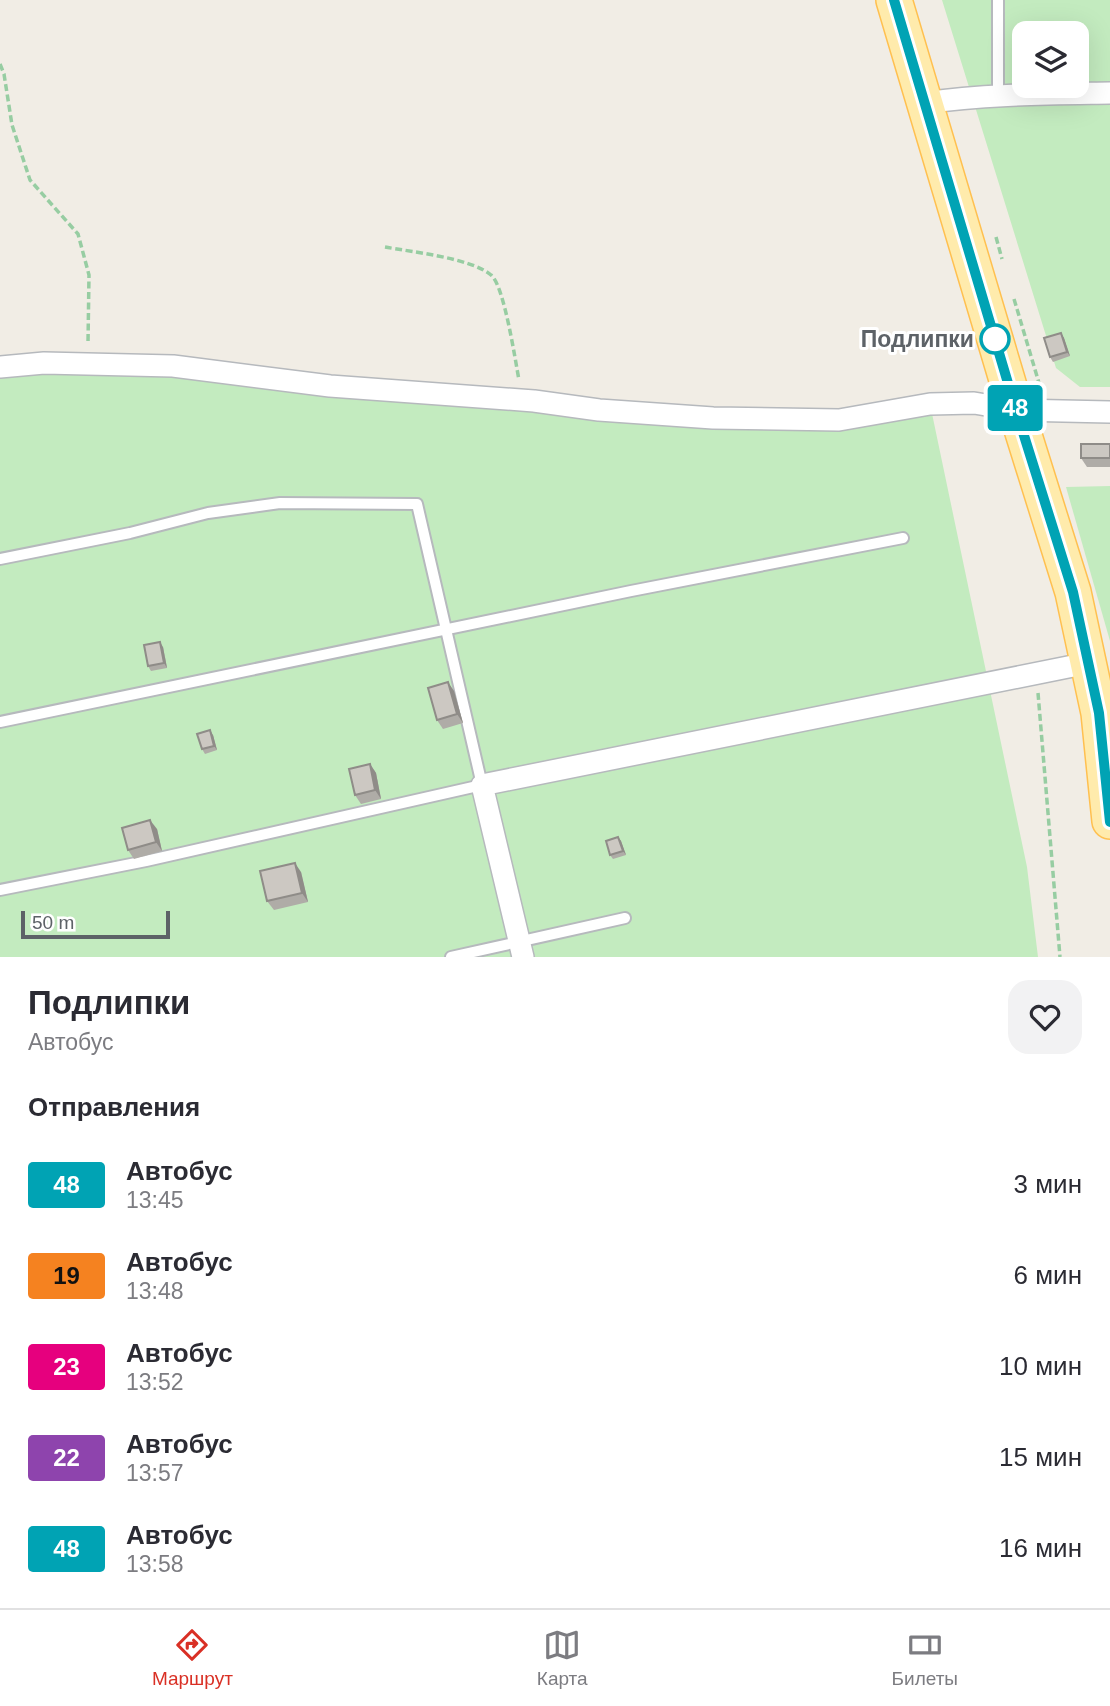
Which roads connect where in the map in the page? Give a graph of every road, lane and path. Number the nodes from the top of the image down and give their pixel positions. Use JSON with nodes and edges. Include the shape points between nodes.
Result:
{"nodes":[{"id":1,"x":894,"y":0,"type":"edge"},
{"id":2,"x":998,"y":0,"type":"edge"},
{"id":3,"x":0,"y":64,"type":"edge"},
{"id":4,"x":1110,"y":93,"type":"edge"},
{"id":5,"x":998,"y":97,"type":"junction"},
{"id":6,"x":924,"y":103,"type":"junction"},
{"id":7,"x":996,"y":237,"type":"dead end"},
{"id":8,"x":386,"y":247,"type":"dead end"},
{"id":9,"x":1002,"y":262,"type":"dead end"},
{"id":10,"x":1014,"y":299,"type":"dead end"},
{"id":11,"x":87,"y":364,"type":"junction"},
{"id":12,"x":0,"y":367,"type":"edge"},
{"id":13,"x":534,"y":401,"type":"junction"},
{"id":14,"x":1032,"y":411,"type":"junction"},
{"id":15,"x":1110,"y":412,"type":"edge"},
{"id":16,"x":903,"y":538,"type":"dead end"},
{"id":17,"x":0,"y":559,"type":"edge"},
{"id":18,"x":446,"y":629,"type":"junction"},
{"id":19,"x":1088,"y":663,"type":"junction"},
{"id":20,"x":1036,"y":673,"type":"junction"},
{"id":21,"x":0,"y":722,"type":"edge"},
{"id":22,"x":482,"y":785,"type":"junction"},
{"id":23,"x":1110,"y":821,"type":"edge"},
{"id":24,"x":0,"y":890,"type":"edge"},
{"id":25,"x":625,"y":918,"type":"dead end"},
{"id":26,"x":521,"y":950,"type":"edge"},
{"id":27,"x":451,"y":957,"type":"edge"},
{"id":28,"x":1060,"y":957,"type":"edge"}],
"edges":[{"from":1,"to":6,"type":"main road"},
{"from":2,"to":5,"type":"lane"},
{"from":3,"to":11,"type":"path","via":[[12,125],[30,180],[78,234],[89,275]]},
{"from":4,"to":5,"type":"street"},
{"from":5,"to":6,"type":"street"},
{"from":6,"to":14,"type":"main road"},
{"from":7,"to":9,"type":"path"},
{"from":8,"to":13,"type":"path","via":[[473,265],[493,276],[501,292],[521,386]]},
{"from":10,"to":14,"type":"path"},
{"from":11,"to":12,"type":"street"},
{"from":11,"to":13,"type":"street","via":[[173,366],[330,386]]},
{"from":13,"to":14,"type":"street","via":[[713,418],[839,419],[930,404],[974,403]]},
{"from":14,"to":15,"type":"street"},
{"from":14,"to":19,"type":"main road"},
{"from":16,"to":18,"type":"lane"},
{"from":17,"to":18,"type":"lane","via":[[208,513],[268,505],[417,504]]},
{"from":18,"to":21,"type":"lane"},
{"from":18,"to":22,"type":"lane"},
{"from":19,"to":20,"type":"street"},
{"from":19,"to":23,"type":"main road","via":[[1099,713]]},
{"from":20,"to":22,"type":"street"},
{"from":20,"to":28,"type":"path"},
{"from":22,"to":24,"type":"lane"},
{"from":22,"to":26,"type":"street"},
{"from":25,"to":26,"type":"lane"},
{"from":26,"to":27,"type":"lane"}]}
